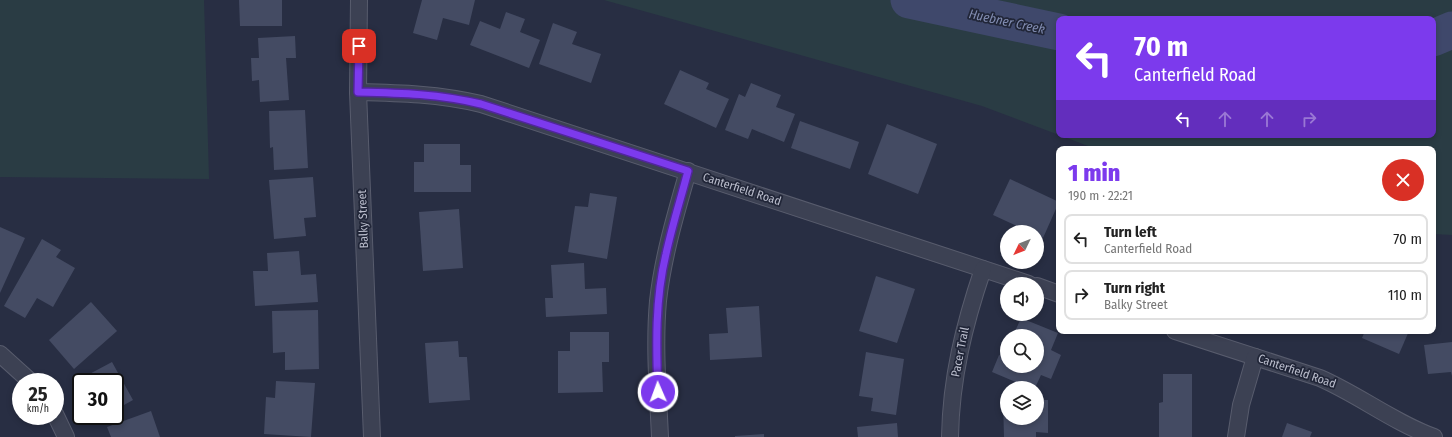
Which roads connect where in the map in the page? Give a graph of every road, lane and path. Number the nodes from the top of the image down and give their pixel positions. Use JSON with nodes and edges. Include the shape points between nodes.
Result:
{"nodes":[{"id":1,"x":359,"y":0,"type":"edge"},
{"id":2,"x":358,"y":92,"type":"junction"},
{"id":3,"x":688,"y":171,"type":"junction"},
{"id":4,"x":983,"y":269,"type":"junction"},
{"id":5,"x":1008,"y":277,"type":"edge"},
{"id":6,"x":1044,"y":289,"type":"edge"},
{"id":7,"x":1056,"y":293,"type":"edge"},
{"id":8,"x":1184,"y":334,"type":"edge"},
{"id":9,"x":0,"y":354,"type":"edge"},
{"id":10,"x":1255,"y":357,"type":"junction"},
{"id":11,"x":21,"y":373,"type":"edge"},
{"id":12,"x":60,"y":425,"type":"edge"},
{"id":13,"x":66,"y":437,"type":"edge"},
{"id":14,"x":372,"y":437,"type":"edge"},
{"id":15,"x":660,"y":437,"type":"edge"},
{"id":16,"x":950,"y":437,"type":"edge"},
{"id":17,"x":1236,"y":437,"type":"edge"},
{"id":18,"x":1434,"y":437,"type":"edge"}],
"edges":[{"from":1,"to":2,"type":"street","name":"Balky Street"},
{"from":2,"to":3,"type":"street","name":"Canterfield Road","via":[[447,96],[481,104]]},
{"from":2,"to":14,"type":"street","name":"Balky Street"},
{"from":3,"to":4,"type":"street","name":"Canterfield Road"},
{"from":3,"to":15,"type":"street","via":[[665,254],[658,300],[656,346]]},
{"from":4,"to":5,"type":"street","name":"Canterfield Road"},
{"from":4,"to":16,"type":"street","name":"Pacer Trail","via":[[966,321],[956,369]]},
{"from":6,"to":7,"type":"street"},
{"from":8,"to":10,"type":"street","name":"Canterfield Road"},
{"from":9,"to":11,"type":"street"},
{"from":10,"to":17,"type":"street","via":[[1241,405]]},
{"from":10,"to":18,"type":"street","name":"Canterfield Road","via":[[1343,388],[1395,420]]},
{"from":12,"to":13,"type":"street"}]}
